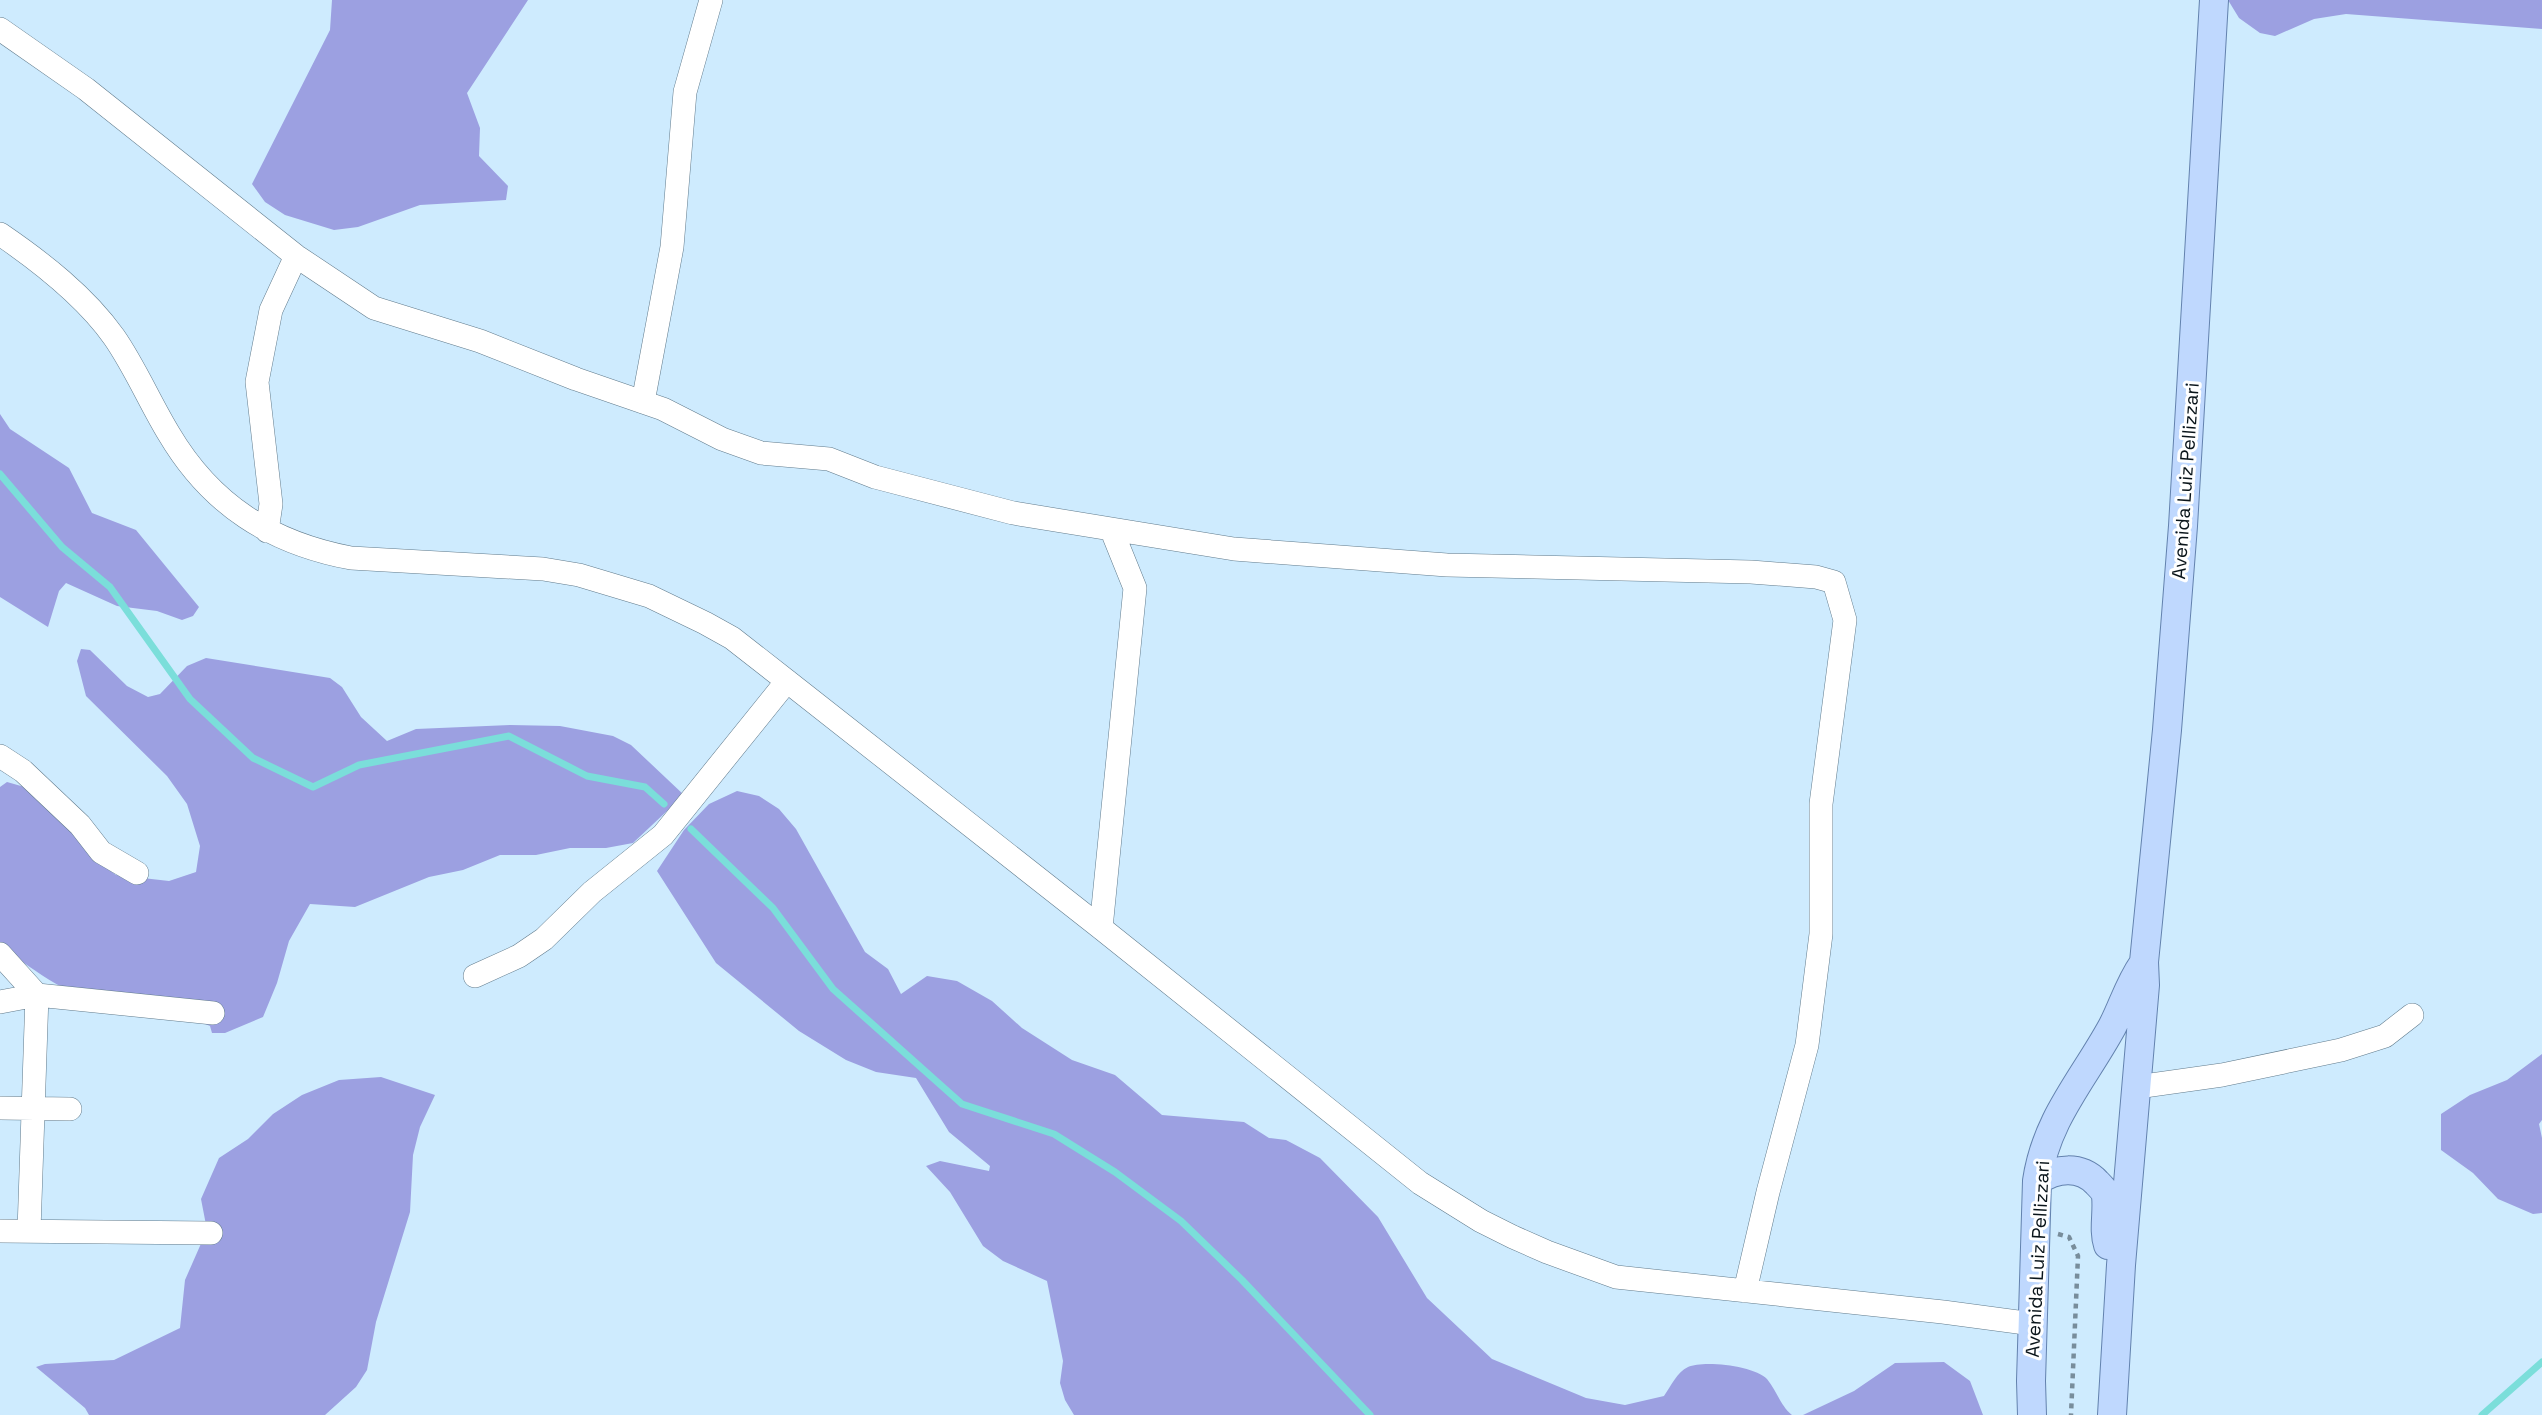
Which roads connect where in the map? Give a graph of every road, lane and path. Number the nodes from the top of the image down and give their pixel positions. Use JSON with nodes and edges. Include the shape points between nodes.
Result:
{"nodes":[{"id":1,"x":711,"y":0,"type":"edge"},
{"id":2,"x":2214,"y":0,"type":"edge"},
{"id":3,"x":0,"y":29,"type":"edge"},
{"id":4,"x":0,"y":234,"type":"edge"},
{"id":5,"x":296,"y":256,"type":"junction"},
{"id":6,"x":643,"y":402,"type":"junction"},
{"id":7,"x":267,"y":531,"type":"junction"},
{"id":8,"x":1112,"y":531,"type":"junction"},
{"id":9,"x":787,"y":681,"type":"junction"},
{"id":10,"x":0,"y":756,"type":"edge"},
{"id":11,"x":137,"y":873,"type":"dead end"},
{"id":12,"x":1101,"y":928,"type":"junction"},
{"id":13,"x":0,"y":954,"type":"edge"},
{"id":14,"x":2144,"y":962,"type":"junction"},
{"id":15,"x":475,"y":976,"type":"dead end"},
{"id":16,"x":37,"y":995,"type":"junction"},
{"id":17,"x":0,"y":1002,"type":"edge"},
{"id":18,"x":213,"y":1013,"type":"dead end"},
{"id":19,"x":2412,"y":1015,"type":"dead end"},
{"id":20,"x":2137,"y":1087,"type":"junction"},
{"id":21,"x":0,"y":1108,"type":"edge"},
{"id":22,"x":33,"y":1109,"type":"junction"},
{"id":23,"x":70,"y":1110,"type":"dead end"},
{"id":24,"x":2037,"y":1181,"type":"junction"},
{"id":25,"x":0,"y":1231,"type":"edge"},
{"id":26,"x":29,"y":1231,"type":"junction"},
{"id":27,"x":211,"y":1233,"type":"dead end"},
{"id":28,"x":2036,"y":1233,"type":"junction"},
{"id":29,"x":2121,"y":1265,"type":"junction"},
{"id":30,"x":1745,"y":1292,"type":"junction"},
{"id":31,"x":2033,"y":1324,"type":"junction"},
{"id":32,"x":2032,"y":1415,"type":"edge"},
{"id":33,"x":2071,"y":1415,"type":"edge"},
{"id":34,"x":2112,"y":1415,"type":"edge"}],
"edges":[{"from":1,"to":6,"type":"street","via":[[685,92],[672,247]]},
{"from":2,"to":14,"type":"main road","name":"Avenida Luiz Pellizzari","via":[[2183,526]]},
{"from":3,"to":5,"type":"street","via":[[86,89]]},
{"from":4,"to":7,"type":"street","via":[[41,264],[92,312],[114,337],[169,434],[201,479]]},
{"from":5,"to":6,"type":"street","via":[[374,308],[480,341]]},
{"from":5,"to":7,"type":"street","via":[[271,310],[257,382],[271,504]]},
{"from":6,"to":8,"type":"street","via":[[761,453],[829,459],[875,477],[1013,513]]},
{"from":7,"to":9,"type":"street","via":[[351,558],[543,569],[614,584],[649,596],[733,638]]},
{"from":8,"to":12,"type":"street","via":[[1135,588]]},
{"from":8,"to":30,"type":"street","via":[[1234,549],[1433,564],[1751,572],[1834,582],[1845,620],[1821,804],[1821,934],[1807,1045]]},
{"from":9,"to":12,"type":"street"},
{"from":9,"to":15,"type":"street","via":[[663,835],[592,892],[544,939]]},
{"from":10,"to":11,"type":"street","via":[[23,771],[80,825],[101,852]]},
{"from":12,"to":30,"type":"street","via":[[1420,1183],[1481,1220],[1616,1278]]},
{"from":13,"to":16,"type":"street"},
{"from":14,"to":20,"type":"main road","name":"Avenida Luiz Pellizzari"},
{"from":14,"to":24,"type":"main road","name":"Avenida Luiz Pellizzari","via":[[2113,1025],[2050,1130]]},
{"from":16,"to":17,"type":"street"},
{"from":16,"to":18,"type":"street"},
{"from":16,"to":22,"type":"street"},
{"from":19,"to":20,"type":"street","via":[[2385,1037],[2340,1050]]},
{"from":20,"to":29,"type":"main road","name":"Avenida Luiz Pellizzari"},
{"from":21,"to":22,"type":"street"},
{"from":22,"to":23,"type":"street"},
{"from":22,"to":26,"type":"street"},
{"from":24,"to":28,"type":"main road","name":"Avenida Luiz Pellizzari"},
{"from":24,"to":29,"type":"main road","via":[[2066,1170],[2085,1174],[2100,1185],[2106,1193],[2106,1243]]},
{"from":25,"to":26,"type":"street"},
{"from":26,"to":27,"type":"street"},
{"from":28,"to":31,"type":"main road","name":"Avenida Luiz Pellizzari"},
{"from":28,"to":33,"type":"path","via":[[2068,1237],[2078,1256]]},
{"from":29,"to":34,"type":"main road","name":"Avenida Luiz Pellizzari"},
{"from":30,"to":31,"type":"street"},
{"from":31,"to":32,"type":"main road","name":"Avenida Luiz Pellizzari"}]}
